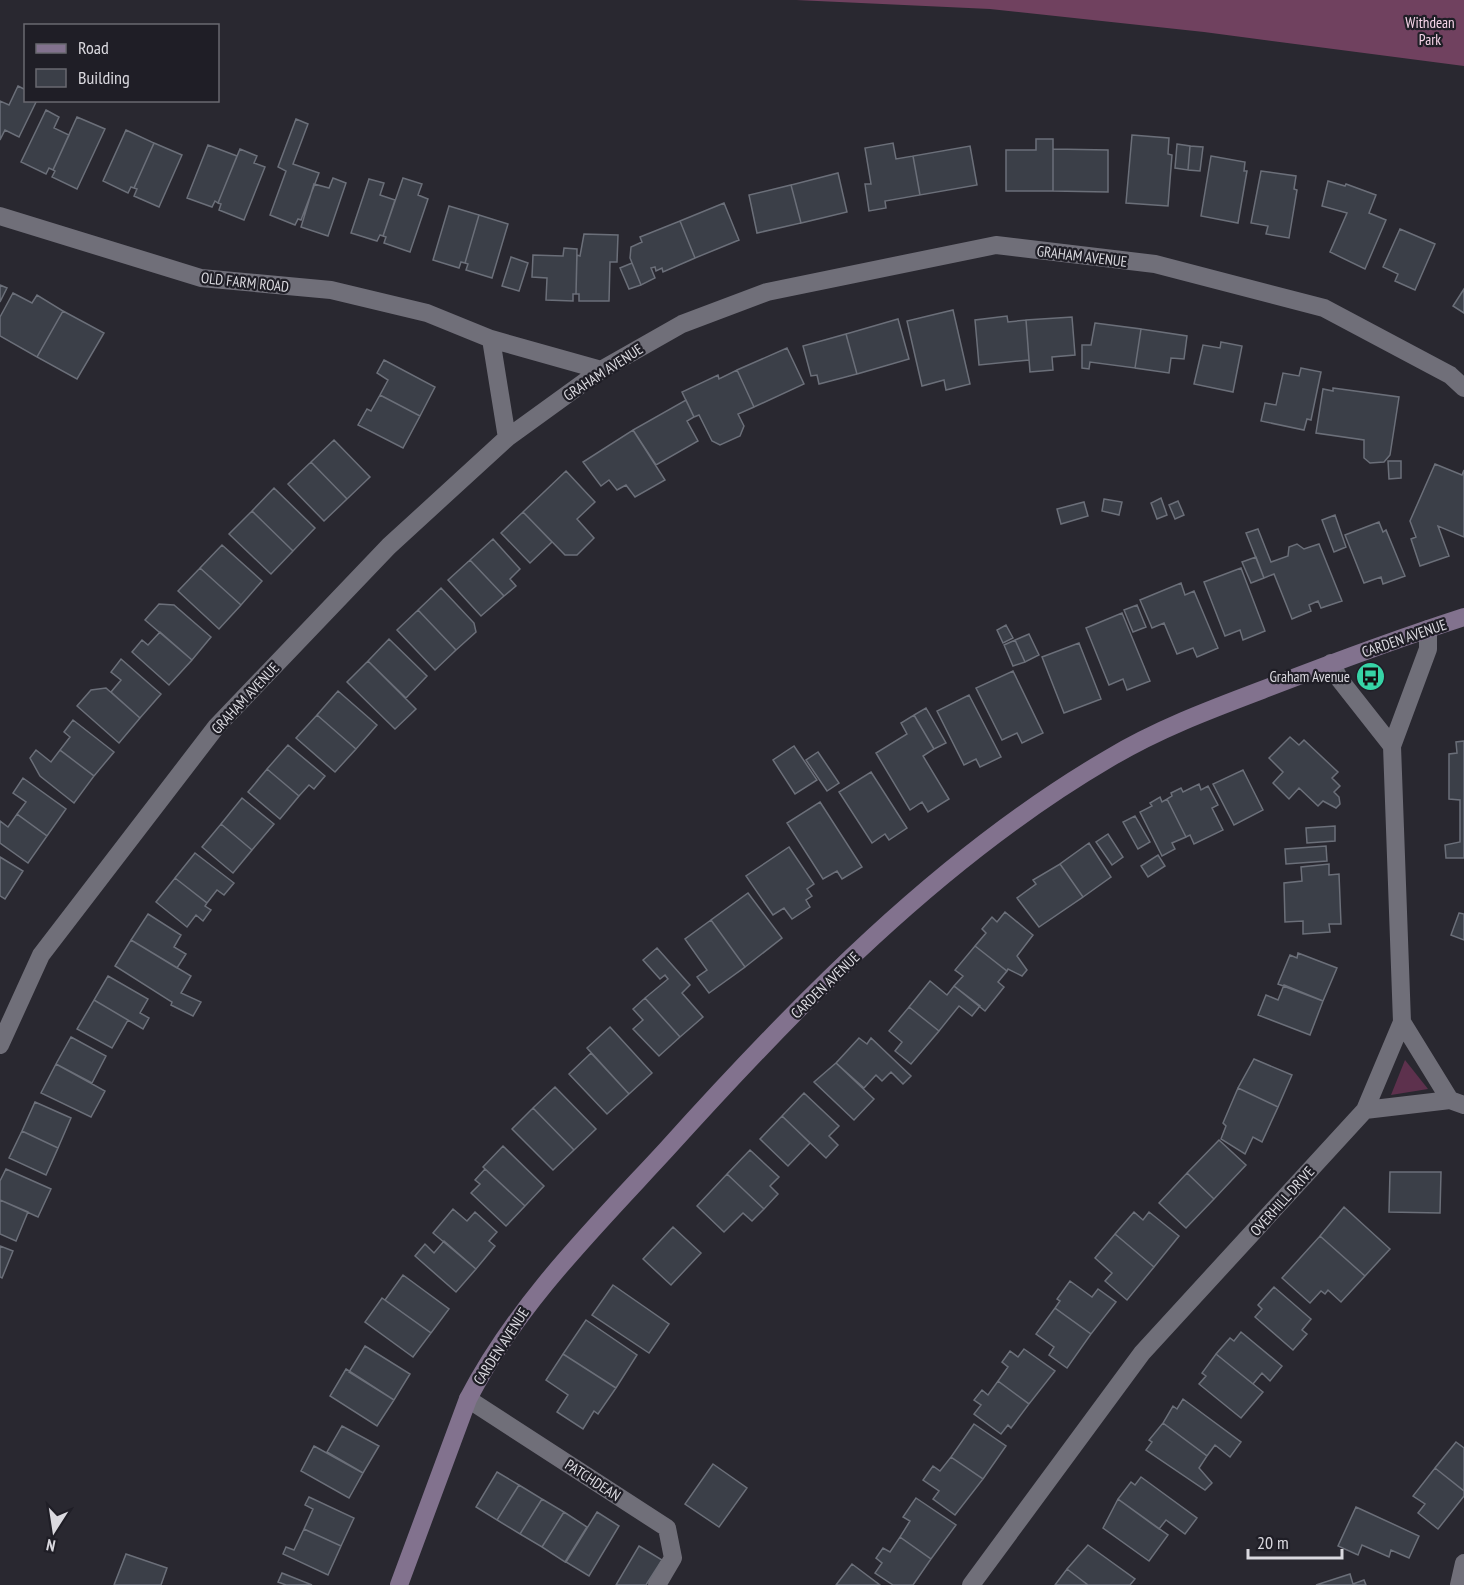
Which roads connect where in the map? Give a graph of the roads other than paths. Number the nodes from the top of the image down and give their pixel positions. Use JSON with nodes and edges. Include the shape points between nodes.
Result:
{"nodes":[{"id":1,"x":0,"y":216,"type":"edge"},
{"id":2,"x":491,"y":339,"type":"junction"},
{"id":3,"x":601,"y":370,"type":"junction"},
{"id":4,"x":1464,"y":388,"type":"edge"},
{"id":5,"x":507,"y":438,"type":"junction"},
{"id":6,"x":1464,"y":617,"type":"edge"},
{"id":7,"x":1428,"y":629,"type":"junction"},
{"id":8,"x":1331,"y":663,"type":"junction"},
{"id":9,"x":1392,"y":746,"type":"junction"},
{"id":10,"x":1402,"y":1022,"type":"junction"},
{"id":11,"x":0,"y":1045,"type":"edge"},
{"id":12,"x":1457,"y":1103,"type":"edge"},
{"id":13,"x":1365,"y":1110,"type":"junction"},
{"id":14,"x":468,"y":1398,"type":"junction"},
{"id":15,"x":1464,"y":1563,"type":"edge"},
{"id":16,"x":399,"y":1585,"type":"edge"},
{"id":17,"x":657,"y":1585,"type":"edge"},
{"id":18,"x":971,"y":1585,"type":"edge"},
{"id":19,"x":1459,"y":1585,"type":"edge"}],
"edges":[{"from":1,"to":2,"type":"street","name":"OLD FARM ROAD","via":[[201,278],[331,290],[427,313]]},
{"from":2,"to":3,"type":"street","name":"OLD FARM ROAD"},
{"from":2,"to":5,"type":"street"},
{"from":3,"to":4,"type":"street","name":"GRAHAM AVENUE","via":[[682,324],[767,292],[996,245],[1155,264],[1324,308],[1450,375]]},
{"from":3,"to":5,"type":"street","name":"GRAHAM AVENUE"},
{"from":5,"to":11,"type":"street","name":"GRAHAM AVENUE","via":[[389,546],[216,727],[41,955]]},
{"from":6,"to":7,"type":"street","name":"CARDEN AVENUE"},
{"from":7,"to":8,"type":"street","name":"CARDEN AVENUE"},
{"from":7,"to":9,"type":"street","name":"OVERHILL DRIVE","via":[[1428,649]]},
{"from":8,"to":9,"type":"street"},
{"from":8,"to":14,"type":"street","name":"CARDEN AVENUE","via":[[1187,719],[1109,758],[1022,813],[899,914],[738,1070],[538,1290]]},
{"from":9,"to":10,"type":"street","name":"OVERHILL DRIVE"},
{"from":10,"to":12,"type":"street"},
{"from":10,"to":13,"type":"street","name":"OVERHILL DRIVE"},
{"from":12,"to":13,"type":"street"},
{"from":13,"to":18,"type":"street","name":"OVERHILL DRIVE","via":[[1142,1353]]},
{"from":14,"to":16,"type":"street","name":"CARDEN AVENUE"},
{"from":14,"to":17,"type":"street","name":"PATCHDEAN","via":[[667,1528],[673,1558]]},
{"from":15,"to":19,"type":"street"}]}
